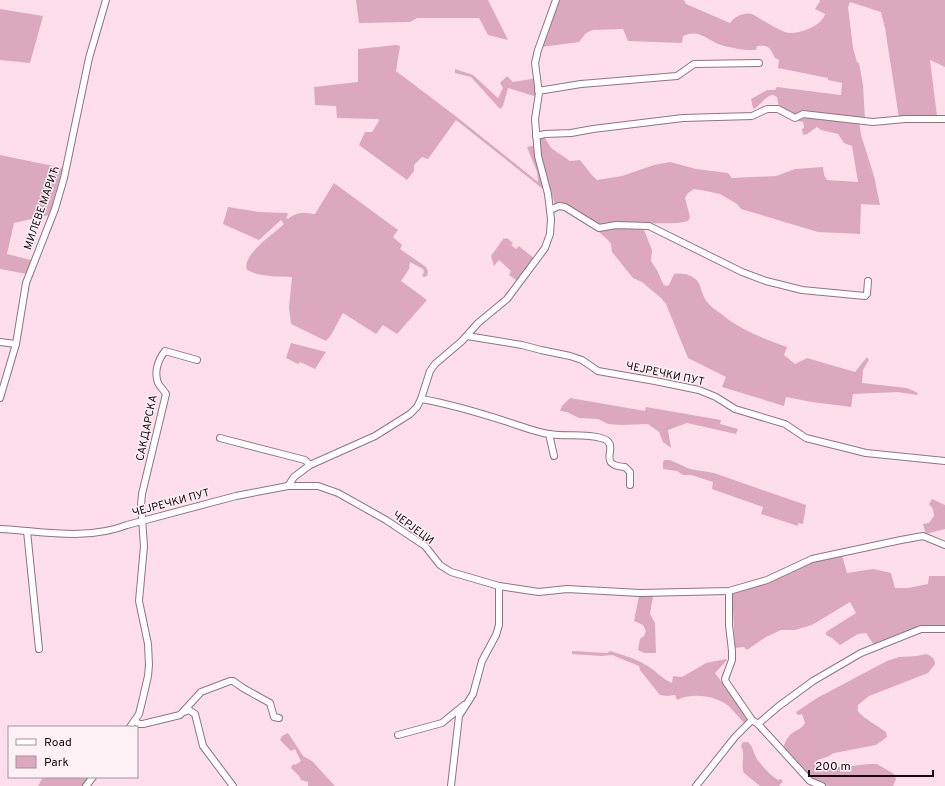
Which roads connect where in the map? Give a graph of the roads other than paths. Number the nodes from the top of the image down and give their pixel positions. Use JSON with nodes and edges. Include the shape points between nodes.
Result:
{"nodes":[{"id":1,"x":106,"y":0,"type":"edge"},
{"id":2,"x":556,"y":0,"type":"edge"},
{"id":3,"x":759,"y":63,"type":"dead end"},
{"id":4,"x":538,"y":91,"type":"junction"},
{"id":5,"x":945,"y":119,"type":"edge"},
{"id":6,"x":536,"y":136,"type":"junction"},
{"id":7,"x":550,"y":210,"type":"junction"},
{"id":8,"x":868,"y":281,"type":"dead end"},
{"id":9,"x":467,"y":336,"type":"junction"},
{"id":10,"x":0,"y":342,"type":"edge"},
{"id":11,"x":16,"y":344,"type":"junction"},
{"id":12,"x":197,"y":360,"type":"dead end"},
{"id":13,"x":0,"y":398,"type":"edge"},
{"id":14,"x":422,"y":399,"type":"junction"},
{"id":15,"x":549,"y":434,"type":"junction"},
{"id":16,"x":220,"y":438,"type":"dead end"},
{"id":17,"x":554,"y":456,"type":"dead end"},
{"id":18,"x":945,"y":461,"type":"edge"},
{"id":19,"x":310,"y":465,"type":"junction"},
{"id":20,"x":630,"y":485,"type":"dead end"},
{"id":21,"x":288,"y":486,"type":"junction"},
{"id":22,"x":143,"y":521,"type":"junction"},
{"id":23,"x":0,"y":529,"type":"edge"},
{"id":24,"x":27,"y":531,"type":"junction"},
{"id":25,"x":945,"y":545,"type":"edge"},
{"id":26,"x":499,"y":586,"type":"junction"},
{"id":27,"x":729,"y":591,"type":"junction"},
{"id":28,"x":945,"y":629,"type":"edge"},
{"id":29,"x":39,"y":649,"type":"dead end"},
{"id":30,"x":470,"y":700,"type":"junction"},
{"id":31,"x":184,"y":712,"type":"junction"},
{"id":32,"x":279,"y":718,"type":"dead end"},
{"id":33,"x":752,"y":720,"type":"junction"},
{"id":34,"x":135,"y":721,"type":"junction"},
{"id":35,"x":758,"y":724,"type":"junction"},
{"id":36,"x":131,"y":726,"type":"edge"},
{"id":37,"x":398,"y":735,"type":"dead end"},
{"id":38,"x":92,"y":778,"type":"edge"},
{"id":39,"x":86,"y":786,"type":"edge"},
{"id":40,"x":233,"y":786,"type":"edge"},
{"id":41,"x":451,"y":786,"type":"edge"},
{"id":42,"x":696,"y":786,"type":"edge"},
{"id":43,"x":822,"y":786,"type":"edge"}],
"edges":[{"from":1,"to":11,"type":"street","name":"МИЛЕВЕ МAРИЋ","via":[[89,58],[64,178],[25,288]]},
{"from":2,"to":4,"type":"street","via":[[535,63]]},
{"from":3,"to":4,"type":"street","via":[[694,64],[677,76],[581,84]]},
{"from":4,"to":6,"type":"street"},
{"from":5,"to":6,"type":"street","via":[[873,122],[803,114],[795,118],[778,109],[767,109],[752,116],[684,118]]},
{"from":6,"to":7,"type":"street"},
{"from":7,"to":8,"type":"street","via":[[559,206],[565,207],[602,228],[616,225],[649,226],[742,272],[786,287],[865,296]]},
{"from":7,"to":9,"type":"street","via":[[550,234],[543,253],[507,299],[478,323]]},
{"from":9,"to":14,"type":"street","via":[[430,371]]},
{"from":9,"to":18,"type":"street","name":"ЧЕЈРЕЧКИ ПУТ","via":[[570,356],[582,360],[598,371],[700,390],[735,409],[785,424],[806,438],[866,453]]},
{"from":10,"to":11,"type":"street"},
{"from":11,"to":13,"type":"street","name":"МИЛЕВЕ МAРИЋ"},
{"from":12,"to":22,"type":"street","name":"САКДАРСКА","via":[[166,351],[159,361],[158,383],[166,394],[142,494]]},
{"from":14,"to":15,"type":"street"},
{"from":14,"to":19,"type":"street","via":[[410,414],[386,429]]},
{"from":15,"to":17,"type":"street"},
{"from":15,"to":20,"type":"street","via":[[594,436],[606,440],[610,444],[612,464],[625,467],[630,472]]},
{"from":16,"to":19,"type":"street","via":[[306,460]]},
{"from":19,"to":21,"type":"street","via":[[294,477]]},
{"from":21,"to":22,"type":"street","name":"ЧЕЈРЕЧКИ ПУТ","via":[[236,496]]},
{"from":21,"to":26,"type":"street","name":"ЧЕРЈЕЦИ","via":[[318,486],[338,493],[425,546],[440,565],[451,572]]},
{"from":22,"to":24,"type":"street","name":"ЧЕЈРЕЧКИ ПУТ","via":[[116,530],[84,534]]},
{"from":22,"to":34,"type":"street","via":[[140,601],[149,665],[146,689]]},
{"from":23,"to":24,"type":"street","name":"ЧЕЈРЕЧКИ ПУТ"},
{"from":24,"to":29,"type":"street"},
{"from":25,"to":27,"type":"street","name":"ЧЕРЈЕЦИ","via":[[921,536],[894,541],[812,559],[767,580]]},
{"from":26,"to":27,"type":"street","name":"ЧЕРЈЕЦИ","via":[[539,592],[567,589],[640,593]]},
{"from":26,"to":30,"type":"street","via":[[499,625],[482,661]]},
{"from":27,"to":33,"type":"street","via":[[732,660],[725,679]]},
{"from":28,"to":35,"type":"street","via":[[921,629],[861,653],[813,681]]},
{"from":30,"to":37,"type":"street","via":[[442,723]]},
{"from":30,"to":41,"type":"street","via":[[458,721]]},
{"from":31,"to":32,"type":"street","via":[[201,692],[230,681],[270,703],[274,717]]},
{"from":31,"to":34,"type":"street","via":[[150,724],[139,724]]},
{"from":31,"to":40,"type":"street","via":[[189,710],[195,714],[203,746]]},
{"from":33,"to":35,"type":"street"},
{"from":33,"to":42,"type":"street"},
{"from":34,"to":36,"type":"street"},
{"from":35,"to":43,"type":"street","via":[[810,781]]},
{"from":38,"to":39,"type":"street"}]}
